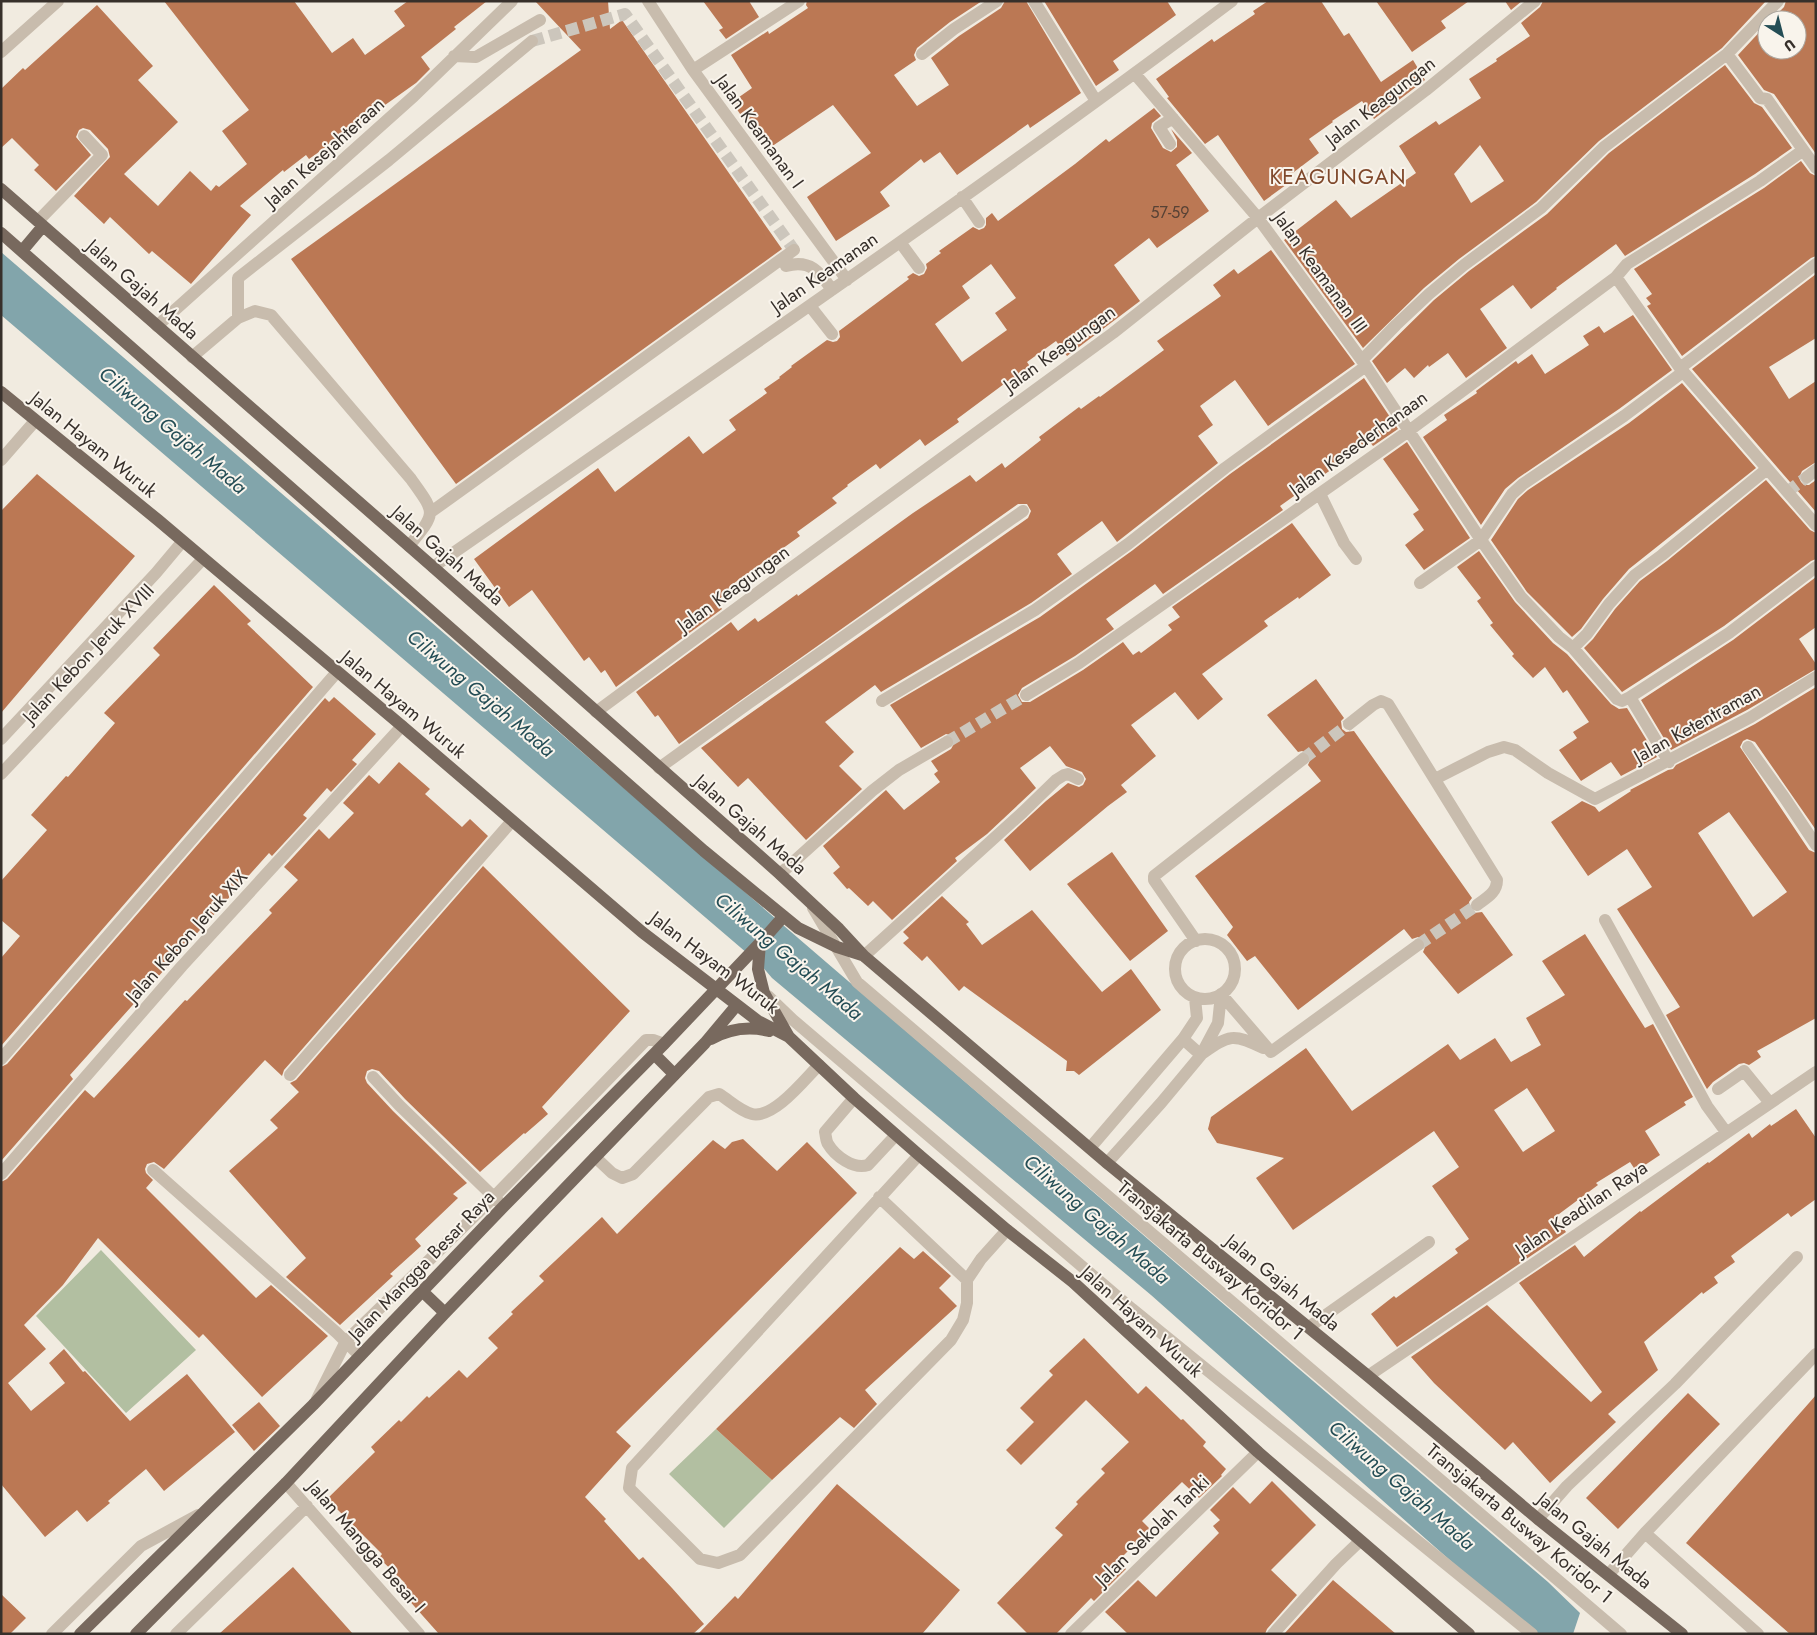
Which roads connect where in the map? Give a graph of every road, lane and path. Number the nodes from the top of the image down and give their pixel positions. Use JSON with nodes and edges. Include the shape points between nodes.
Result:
{"nodes":[{"id":1,"x":58,"y":1,"type":"edge"},
{"id":2,"x":512,"y":1,"type":"edge"},
{"id":3,"x":648,"y":1,"type":"edge"},
{"id":4,"x":799,"y":1,"type":"edge"},
{"id":5,"x":997,"y":1,"type":"edge"},
{"id":6,"x":1034,"y":1,"type":"edge"},
{"id":7,"x":1232,"y":1,"type":"edge"},
{"id":8,"x":1535,"y":1,"type":"edge"},
{"id":9,"x":1778,"y":1,"type":"edge"},
{"id":10,"x":540,"y":20,"type":"dead end"},
{"id":11,"x":532,"y":41,"type":"tunnel mouth"},
{"id":12,"x":1,"y":52,"type":"edge"},
{"id":13,"x":922,"y":54,"type":"dead end"},
{"id":14,"x":1727,"y":54,"type":"junction"},
{"id":15,"x":454,"y":56,"type":"junction"},
{"id":16,"x":693,"y":70,"type":"junction"},
{"id":17,"x":1135,"y":74,"type":"junction"},
{"id":18,"x":1096,"y":101,"type":"junction"},
{"id":19,"x":1173,"y":118,"type":"junction"},
{"id":20,"x":84,"y":136,"type":"dead end"},
{"id":21,"x":1170,"y":144,"type":"dead end"},
{"id":22,"x":1802,"y":151,"type":"junction"},
{"id":23,"x":1816,"y":168,"type":"edge"},
{"id":24,"x":1,"y":189,"type":"edge"},
{"id":25,"x":962,"y":197,"type":"junction"},
{"id":26,"x":1258,"y":218,"type":"junction"},
{"id":27,"x":979,"y":222,"type":"dead end"},
{"id":28,"x":41,"y":223,"type":"junction"},
{"id":29,"x":1,"y":233,"type":"edge"},
{"id":30,"x":900,"y":242,"type":"junction"},
{"id":31,"x":794,"y":250,"type":"dead end"},
{"id":32,"x":22,"y":251,"type":"junction"},
{"id":33,"x":1816,"y":264,"type":"edge"},
{"id":34,"x":786,"y":266,"type":"dead end"},
{"id":35,"x":918,"y":268,"type":"dead end"},
{"id":36,"x":1616,"y":277,"type":"junction"},
{"id":37,"x":847,"y":280,"type":"junction"},
{"id":38,"x":832,"y":290,"type":"junction"},
{"id":39,"x":810,"y":306,"type":"junction"},
{"id":40,"x":238,"y":318,"type":"junction"},
{"id":41,"x":157,"y":326,"type":"junction"},
{"id":42,"x":832,"y":334,"type":"dead end"},
{"id":43,"x":192,"y":357,"type":"junction"},
{"id":44,"x":1364,"y":363,"type":"junction"},
{"id":45,"x":1681,"y":370,"type":"junction"},
{"id":46,"x":1,"y":392,"type":"edge"},
{"id":47,"x":35,"y":421,"type":"junction"},
{"id":48,"x":1410,"y":430,"type":"junction"},
{"id":49,"x":1,"y":460,"type":"edge"},
{"id":50,"x":1767,"y":469,"type":"junction"},
{"id":51,"x":1320,"y":494,"type":"junction"},
{"id":52,"x":1023,"y":511,"type":"dead end"},
{"id":53,"x":431,"y":512,"type":"junction"},
{"id":54,"x":1816,"y":526,"type":"edge"},
{"id":55,"x":1482,"y":540,"type":"junction"},
{"id":56,"x":182,"y":542,"type":"junction"},
{"id":57,"x":409,"y":546,"type":"junction"},
{"id":58,"x":203,"y":559,"type":"junction"},
{"id":59,"x":1356,"y":559,"type":"dead end"},
{"id":60,"x":433,"y":567,"type":"junction"},
{"id":61,"x":1816,"y":567,"type":"edge"},
{"id":62,"x":1420,"y":583,"type":"dead end"},
{"id":63,"x":1573,"y":648,"type":"junction"},
{"id":64,"x":337,"y":672,"type":"junction"},
{"id":65,"x":1816,"y":677,"type":"edge"},
{"id":66,"x":1026,"y":694,"type":"tunnel mouth"},
{"id":67,"x":1630,"y":697,"type":"junction"},
{"id":68,"x":882,"y":701,"type":"dead end"},
{"id":69,"x":596,"y":712,"type":"junction"},
{"id":70,"x":1349,"y":724,"type":"tunnel mouth"},
{"id":71,"x":402,"y":726,"type":"junction"},
{"id":72,"x":1,"y":739,"type":"edge"},
{"id":73,"x":947,"y":742,"type":"tunnel mouth"},
{"id":74,"x":1748,"y":747,"type":"dead end"},
{"id":75,"x":1303,"y":759,"type":"tunnel mouth"},
{"id":76,"x":1669,"y":762,"type":"junction"},
{"id":77,"x":659,"y":768,"type":"junction"},
{"id":78,"x":1,"y":774,"type":"edge"},
{"id":79,"x":1078,"y":779,"type":"dead end"},
{"id":80,"x":1434,"y":779,"type":"junction"},
{"id":81,"x":512,"y":821,"type":"junction"},
{"id":82,"x":1816,"y":845,"type":"edge"},
{"id":83,"x":780,"y":874,"type":"junction"},
{"id":84,"x":802,"y":894,"type":"junction"},
{"id":85,"x":1477,"y":905,"type":"tunnel mouth"},
{"id":86,"x":781,"y":919,"type":"junction"},
{"id":87,"x":1605,"y":920,"type":"dead end"},
{"id":88,"x":1196,"y":940,"type":"junction"},
{"id":89,"x":760,"y":943,"type":"junction"},
{"id":90,"x":1418,"y":946,"type":"tunnel mouth"},
{"id":91,"x":836,"y":947,"type":"junction"},
{"id":92,"x":864,"y":956,"type":"junction"},
{"id":93,"x":716,"y":990,"type":"junction"},
{"id":94,"x":764,"y":993,"type":"junction"},
{"id":95,"x":1220,"y":994,"type":"junction"},
{"id":96,"x":1195,"y":998,"type":"junction"},
{"id":97,"x":736,"y":1006,"type":"junction"},
{"id":98,"x":789,"y":1037,"type":"junction"},
{"id":99,"x":1183,"y":1039,"type":"junction"},
{"id":100,"x":705,"y":1043,"type":"junction"},
{"id":101,"x":664,"y":1044,"type":"junction"},
{"id":102,"x":1268,"y":1050,"type":"junction"},
{"id":103,"x":654,"y":1054,"type":"junction"},
{"id":104,"x":1200,"y":1055,"type":"junction"},
{"id":105,"x":1,"y":1058,"type":"edge"},
{"id":106,"x":819,"y":1065,"type":"junction"},
{"id":107,"x":1816,"y":1072,"type":"edge"},
{"id":108,"x":674,"y":1074,"type":"junction"},
{"id":109,"x":290,"y":1075,"type":"dead end"},
{"id":110,"x":373,"y":1077,"type":"dead end"},
{"id":111,"x":1718,"y":1089,"type":"dead end"},
{"id":112,"x":854,"y":1098,"type":"junction"},
{"id":113,"x":1770,"y":1103,"type":"junction"},
{"id":114,"x":1726,"y":1132,"type":"junction"},
{"id":115,"x":896,"y":1135,"type":"junction"},
{"id":116,"x":1090,"y":1148,"type":"junction"},
{"id":117,"x":918,"y":1155,"type":"junction"},
{"id":118,"x":595,"y":1157,"type":"junction"},
{"id":119,"x":1107,"y":1163,"type":"junction"},
{"id":120,"x":154,"y":1170,"type":"dead end"},
{"id":121,"x":1,"y":1174,"type":"edge"},
{"id":122,"x":494,"y":1197,"type":"junction"},
{"id":123,"x":879,"y":1197,"type":"junction"},
{"id":124,"x":504,"y":1206,"type":"junction"},
{"id":125,"x":1007,"y":1230,"type":"junction"},
{"id":126,"x":1429,"y":1242,"type":"dead end"},
{"id":127,"x":1797,"y":1257,"type":"dead end"},
{"id":128,"x":968,"y":1280,"type":"junction"},
{"id":129,"x":422,"y":1291,"type":"junction"},
{"id":130,"x":445,"y":1313,"type":"junction"},
{"id":131,"x":1308,"y":1327,"type":"junction"},
{"id":132,"x":346,"y":1342,"type":"junction"},
{"id":133,"x":1816,"y":1354,"type":"edge"},
{"id":134,"x":360,"y":1356,"type":"junction"},
{"id":135,"x":1368,"y":1376,"type":"junction"},
{"id":136,"x":313,"y":1405,"type":"junction"},
{"id":137,"x":1258,"y":1452,"type":"junction"},
{"id":138,"x":286,"y":1483,"type":"junction"},
{"id":139,"x":307,"y":1506,"type":"junction"},
{"id":140,"x":208,"y":1509,"type":"junction"},
{"id":141,"x":1538,"y":1519,"type":"junction"},
{"id":142,"x":1645,"y":1534,"type":"junction"},
{"id":143,"x":1360,"y":1541,"type":"junction"},
{"id":144,"x":1609,"y":1574,"type":"junction"},
{"id":145,"x":52,"y":1634,"type":"edge"},
{"id":146,"x":80,"y":1634,"type":"edge"},
{"id":147,"x":136,"y":1634,"type":"edge"},
{"id":148,"x":176,"y":1634,"type":"edge"},
{"id":149,"x":419,"y":1634,"type":"edge"},
{"id":150,"x":1071,"y":1634,"type":"edge"},
{"id":151,"x":1273,"y":1634,"type":"edge"},
{"id":152,"x":1469,"y":1634,"type":"edge"},
{"id":153,"x":1532,"y":1634,"type":"edge"},
{"id":154,"x":1621,"y":1634,"type":"edge"},
{"id":155,"x":1682,"y":1634,"type":"edge"},
{"id":156,"x":1758,"y":1634,"type":"edge"}],
"edges":[{"from":1,"to":12,"type":"street"},
{"from":2,"to":15,"type":"street","name":"Jalan Kesejahteraan"},
{"from":3,"to":16,"type":"street","name":"Jalan Keamanan I"},
{"from":4,"to":16,"type":"street"},
{"from":5,"to":13,"type":"street"},
{"from":6,"to":18,"type":"street"},
{"from":7,"to":17,"type":"street","name":"Jalan Keamanan"},
{"from":8,"to":26,"type":"street","name":"Jalan Keagungan","via":[[1380,126]]},
{"from":9,"to":14,"type":"street"},
{"from":10,"to":15,"type":"street","via":[[476,57]]},
{"from":11,"to":40,"type":"street","via":[[238,278]]},
{"from":14,"to":22,"type":"street","via":[[1760,98],[1767,99]]},
{"from":14,"to":44,"type":"street","via":[[1604,147],[1541,208],[1429,294],[1396,325]]},
{"from":15,"to":41,"type":"street","name":"Jalan Kesejahteraan","via":[[414,96]]},
{"from":16,"to":37,"type":"street","name":"Jalan Keamanan I"},
{"from":17,"to":18,"type":"street","name":"Jalan Keamanan"},
{"from":17,"to":19,"type":"street","name":"Jalan Keamanan III"},
{"from":18,"to":25,"type":"street","name":"Jalan Keamanan"},
{"from":19,"to":21,"type":"street","via":[[1159,127]]},
{"from":19,"to":26,"type":"street","name":"Jalan Keamanan III"},
{"from":20,"to":28,"type":"street","via":[[102,155]]},
{"from":22,"to":23,"type":"street"},
{"from":22,"to":36,"type":"street","name":"Jalan Kesederhanaan","via":[[1626,264]]},
{"from":24,"to":28,"type":"main road","name":"Jalan Gajah Mada"},
{"from":25,"to":27,"type":"street"},
{"from":25,"to":30,"type":"street","name":"Jalan Keamanan"},
{"from":26,"to":44,"type":"street","name":"Jalan Keamanan III"},
{"from":26,"to":69,"type":"street","name":"Jalan Keagungan","via":[[1113,333]]},
{"from":28,"to":32,"type":"main road"},
{"from":28,"to":41,"type":"main road","name":"Jalan Gajah Mada"},
{"from":29,"to":32,"type":"main road","name":"Jalan Gajah Mada"},
{"from":30,"to":35,"type":"street"},
{"from":30,"to":37,"type":"street","name":"Jalan Keamanan"},
{"from":31,"to":53,"type":"street"},
{"from":32,"to":86,"type":"main road","name":"Jalan Gajah Mada"},
{"from":33,"to":45,"type":"street"},
{"from":34,"to":38,"type":"street","via":[[810,266]]},
{"from":36,"to":45,"type":"street"},
{"from":36,"to":48,"type":"street","name":"Jalan Kesederhanaan"},
{"from":37,"to":38,"type":"street","name":"Jalan Keamanan"},
{"from":38,"to":39,"type":"street","name":"Jalan Keamanan"},
{"from":39,"to":42,"type":"street"},
{"from":39,"to":60,"type":"street","name":"Jalan Keamanan"},
{"from":40,"to":43,"type":"street"},
{"from":40,"to":53,"type":"street","via":[[255,311],[271,315],[411,479]]},
{"from":41,"to":43,"type":"main road","name":"Jalan Gajah Mada"},
{"from":43,"to":57,"type":"main road","name":"Jalan Gajah Mada"},
{"from":44,"to":48,"type":"street","name":"Jalan Keamanan III"},
{"from":44,"to":68,"type":"street","via":[[1128,544],[1042,604]]},
{"from":45,"to":50,"type":"street"},
{"from":45,"to":55,"type":"street","via":[[1624,416],[1523,484],[1512,494]]},
{"from":46,"to":47,"type":"main road","name":"Jalan Hayam Wuruk"},
{"from":47,"to":49,"type":"street"},
{"from":47,"to":56,"type":"main road","name":"Jalan Hayam Wuruk"},
{"from":48,"to":51,"type":"street","name":"Jalan Kesederhanaan"},
{"from":48,"to":55,"type":"street","name":"Jalan Keamanan III"},
{"from":50,"to":54,"type":"street"},
{"from":50,"to":63,"type":"street","via":[[1635,575]]},
{"from":51,"to":59,"type":"street","via":[[1344,543]]},
{"from":51,"to":66,"type":"street","name":"Jalan Kesederhanaan","via":[[1079,663]]},
{"from":52,"to":77,"type":"street"},
{"from":53,"to":57,"type":"street","via":[[428,524]]},
{"from":55,"to":62,"type":"street"},
{"from":55,"to":63,"type":"street","name":"Jalan Keamanan III","via":[[1521,597]]},
{"from":56,"to":58,"type":"main road","name":"Jalan Hayam Wuruk"},
{"from":56,"to":72,"type":"street"},
{"from":57,"to":60,"type":"main road","name":"Jalan Gajah Mada"},
{"from":58,"to":64,"type":"main road","name":"Jalan Hayam Wuruk"},
{"from":58,"to":78,"type":"street","name":"Jalan Kebon Jeruk XVIII"},
{"from":60,"to":69,"type":"main road","name":"Jalan Gajah Mada"},
{"from":61,"to":67,"type":"street","via":[[1729,633]]},
{"from":63,"to":67,"type":"street","name":"Jalan Keamanan III","via":[[1617,699],[1622,701]]},
{"from":64,"to":71,"type":"main road","name":"Jalan Hayam Wuruk"},
{"from":64,"to":105,"type":"street"},
{"from":65,"to":76,"type":"street","name":"Jalan Ketentraman"},
{"from":67,"to":76,"type":"street"},
{"from":69,"to":77,"type":"main road","name":"Jalan Gajah Mada"},
{"from":70,"to":80,"type":"street","via":[[1373,705],[1381,701],[1388,704]]},
{"from":71,"to":81,"type":"main road","name":"Jalan Hayam Wuruk"},
{"from":71,"to":121,"type":"street","name":"Jalan Kebon Jeruk XIX","via":[[182,966]]},
{"from":73,"to":83,"type":"street","via":[[899,770],[872,791]]},
{"from":74,"to":82,"type":"street"},
{"from":75,"to":88,"type":"street","via":[[1154,876]]},
{"from":76,"to":80,"type":"street","name":"Jalan Ketentraman","via":[[1595,799],[1515,750],[1504,747]]},
{"from":77,"to":83,"type":"main road","name":"Jalan Gajah Mada"},
{"from":79,"to":92,"type":"street","via":[[1068,774],[1056,780]]},
{"from":80,"to":85,"type":"street","via":[[1497,880],[1497,888]]},
{"from":81,"to":93,"type":"main road","name":"Jalan Hayam Wuruk","via":[[642,932]]},
{"from":81,"to":109,"type":"street"},
{"from":83,"to":84,"type":"main road","name":"Jalan Gajah Mada"},
{"from":84,"to":91,"type":"street","name":"Transjakarta Busway Koridor 1"},
{"from":84,"to":92,"type":"main road","name":"Jalan Gajah Mada"},
{"from":86,"to":89,"type":"main road","name":"Jalan Mangga Besar Raya"},
{"from":86,"to":91,"type":"main road","name":"Jalan Gajah Mada"},
{"from":87,"to":114,"type":"street","via":[[1707,1106]]},
{"from":88,"to":95,"type":"street","via":[[1212,940],[1232,956],[1232,981]]},
{"from":88,"to":96,"type":"street","via":[[1181,951],[1175,969],[1180,987]]},
{"from":89,"to":93,"type":"main road","name":"Jalan Mangga Besar Raya"},
{"from":89,"to":94,"type":"main road","name":"Jalan Hayam Wuruk","via":[[758,969]]},
{"from":90,"to":102,"type":"street","via":[[1275,1051]]},
{"from":91,"to":92,"type":"main road","name":"Jalan Gajah Mada"},
{"from":91,"to":154,"type":"street","name":"Transjakarta Busway Koridor 1","via":[[850,972],[865,989]]},
{"from":92,"to":116,"type":"main road","name":"Jalan Gajah Mada"},
{"from":93,"to":97,"type":"main road","name":"Jalan Hayam Wuruk"},
{"from":93,"to":101,"type":"main road","name":"Jalan Mangga Besar Raya"},
{"from":94,"to":98,"type":"main road","name":"Jalan Hayam Wuruk"},
{"from":94,"to":153,"type":"street","via":[[1132,1309]]},
{"from":95,"to":96,"type":"street","via":[[1205,999]]},
{"from":95,"to":102,"type":"street"},
{"from":95,"to":104,"type":"street","via":[[1218,1023]]},
{"from":96,"to":99,"type":"street","via":[[1197,1018]]},
{"from":97,"to":98,"type":"main road","name":"Jalan Hayam Wuruk"},
{"from":97,"to":100,"type":"main road"},
{"from":98,"to":100,"type":"main road","via":[[764,1030],[742,1029],[720,1034]]},
{"from":98,"to":106,"type":"main road","name":"Jalan Hayam Wuruk"},
{"from":99,"to":104,"type":"street"},
{"from":99,"to":116,"type":"street"},
{"from":100,"to":108,"type":"main road"},
{"from":101,"to":103,"type":"main road","name":"Jalan Mangga Besar Raya"},
{"from":101,"to":122,"type":"street","via":[[646,1040]]},
{"from":102,"to":104,"type":"street","via":[[1246,1039],[1226,1037]]},
{"from":103,"to":108,"type":"main road"},
{"from":103,"to":124,"type":"main road","name":"Jalan Mangga Besar Raya"},
{"from":104,"to":119,"type":"street"},
{"from":106,"to":112,"type":"main road","name":"Jalan Hayam Wuruk"},
{"from":106,"to":118,"type":"street","via":[[782,1102],[765,1113],[750,1114],[718,1094],[709,1097],[633,1174],[622,1178]]},
{"from":107,"to":113,"type":"street","name":"Jalan Keadilan Raya"},
{"from":108,"to":118,"type":"main road"},
{"from":110,"to":122,"type":"street"},
{"from":111,"to":113,"type":"street","via":[[1744,1071]]},
{"from":112,"to":115,"type":"main road","name":"Jalan Hayam Wuruk"},
{"from":112,"to":115,"type":"street","via":[[826,1132],[827,1143],[844,1160],[854,1166],[868,1166]]},
{"from":113,"to":114,"type":"street","name":"Jalan Keadilan Raya"},
{"from":114,"to":135,"type":"street","name":"Jalan Keadilan Raya"},
{"from":115,"to":117,"type":"main road","name":"Jalan Hayam Wuruk"},
{"from":116,"to":119,"type":"main road","name":"Jalan Gajah Mada"},
{"from":117,"to":123,"type":"street"},
{"from":117,"to":125,"type":"main road","name":"Jalan Hayam Wuruk"},
{"from":118,"to":130,"type":"main road"},
{"from":119,"to":131,"type":"main road","name":"Jalan Gajah Mada"},
{"from":120,"to":132,"type":"street"},
{"from":122,"to":124,"type":"street"},
{"from":122,"to":132,"type":"street"},
{"from":123,"to":128,"type":"street"},
{"from":123,"to":128,"type":"street","via":[[632,1468],[629,1488],[700,1559],[718,1563],[740,1555],[952,1340],[968,1303]]},
{"from":124,"to":129,"type":"main road","name":"Jalan Mangga Besar Raya"},
{"from":125,"to":128,"type":"street"},
{"from":125,"to":137,"type":"main road","name":"Jalan Hayam Wuruk","via":[[1073,1282]]},
{"from":126,"to":131,"type":"street"},
{"from":127,"to":141,"type":"street","via":[[1676,1384],[1567,1486]]},
{"from":129,"to":130,"type":"main road"},
{"from":129,"to":134,"type":"main road","name":"Jalan Mangga Besar Raya"},
{"from":130,"to":138,"type":"main road"},
{"from":131,"to":135,"type":"main road","name":"Jalan Gajah Mada"},
{"from":132,"to":134,"type":"street"},
{"from":132,"to":136,"type":"street"},
{"from":133,"to":142,"type":"street"},
{"from":134,"to":136,"type":"main road","name":"Jalan Mangga Besar Raya"},
{"from":135,"to":141,"type":"main road","name":"Jalan Gajah Mada"},
{"from":136,"to":140,"type":"main road","name":"Jalan Mangga Besar Raya"},
{"from":137,"to":143,"type":"main road","name":"Jalan Hayam Wuruk"},
{"from":137,"to":150,"type":"street","name":"Jalan Sekolah Tanki"},
{"from":138,"to":139,"type":"street","name":"Jalan Mangga Besar I"},
{"from":138,"to":147,"type":"main road"},
{"from":139,"to":148,"type":"street"},
{"from":139,"to":149,"type":"street","name":"Jalan Mangga Besar I"},
{"from":140,"to":145,"type":"street","via":[[141,1546]]},
{"from":140,"to":146,"type":"main road","name":"Jalan Mangga Besar Raya"},
{"from":141,"to":144,"type":"main road","name":"Jalan Gajah Mada"},
{"from":142,"to":144,"type":"street"},
{"from":142,"to":156,"type":"street"},
{"from":143,"to":151,"type":"street"},
{"from":143,"to":152,"type":"main road","name":"Jalan Hayam Wuruk"},
{"from":144,"to":155,"type":"main road","name":"Jalan Gajah Mada"}]}
